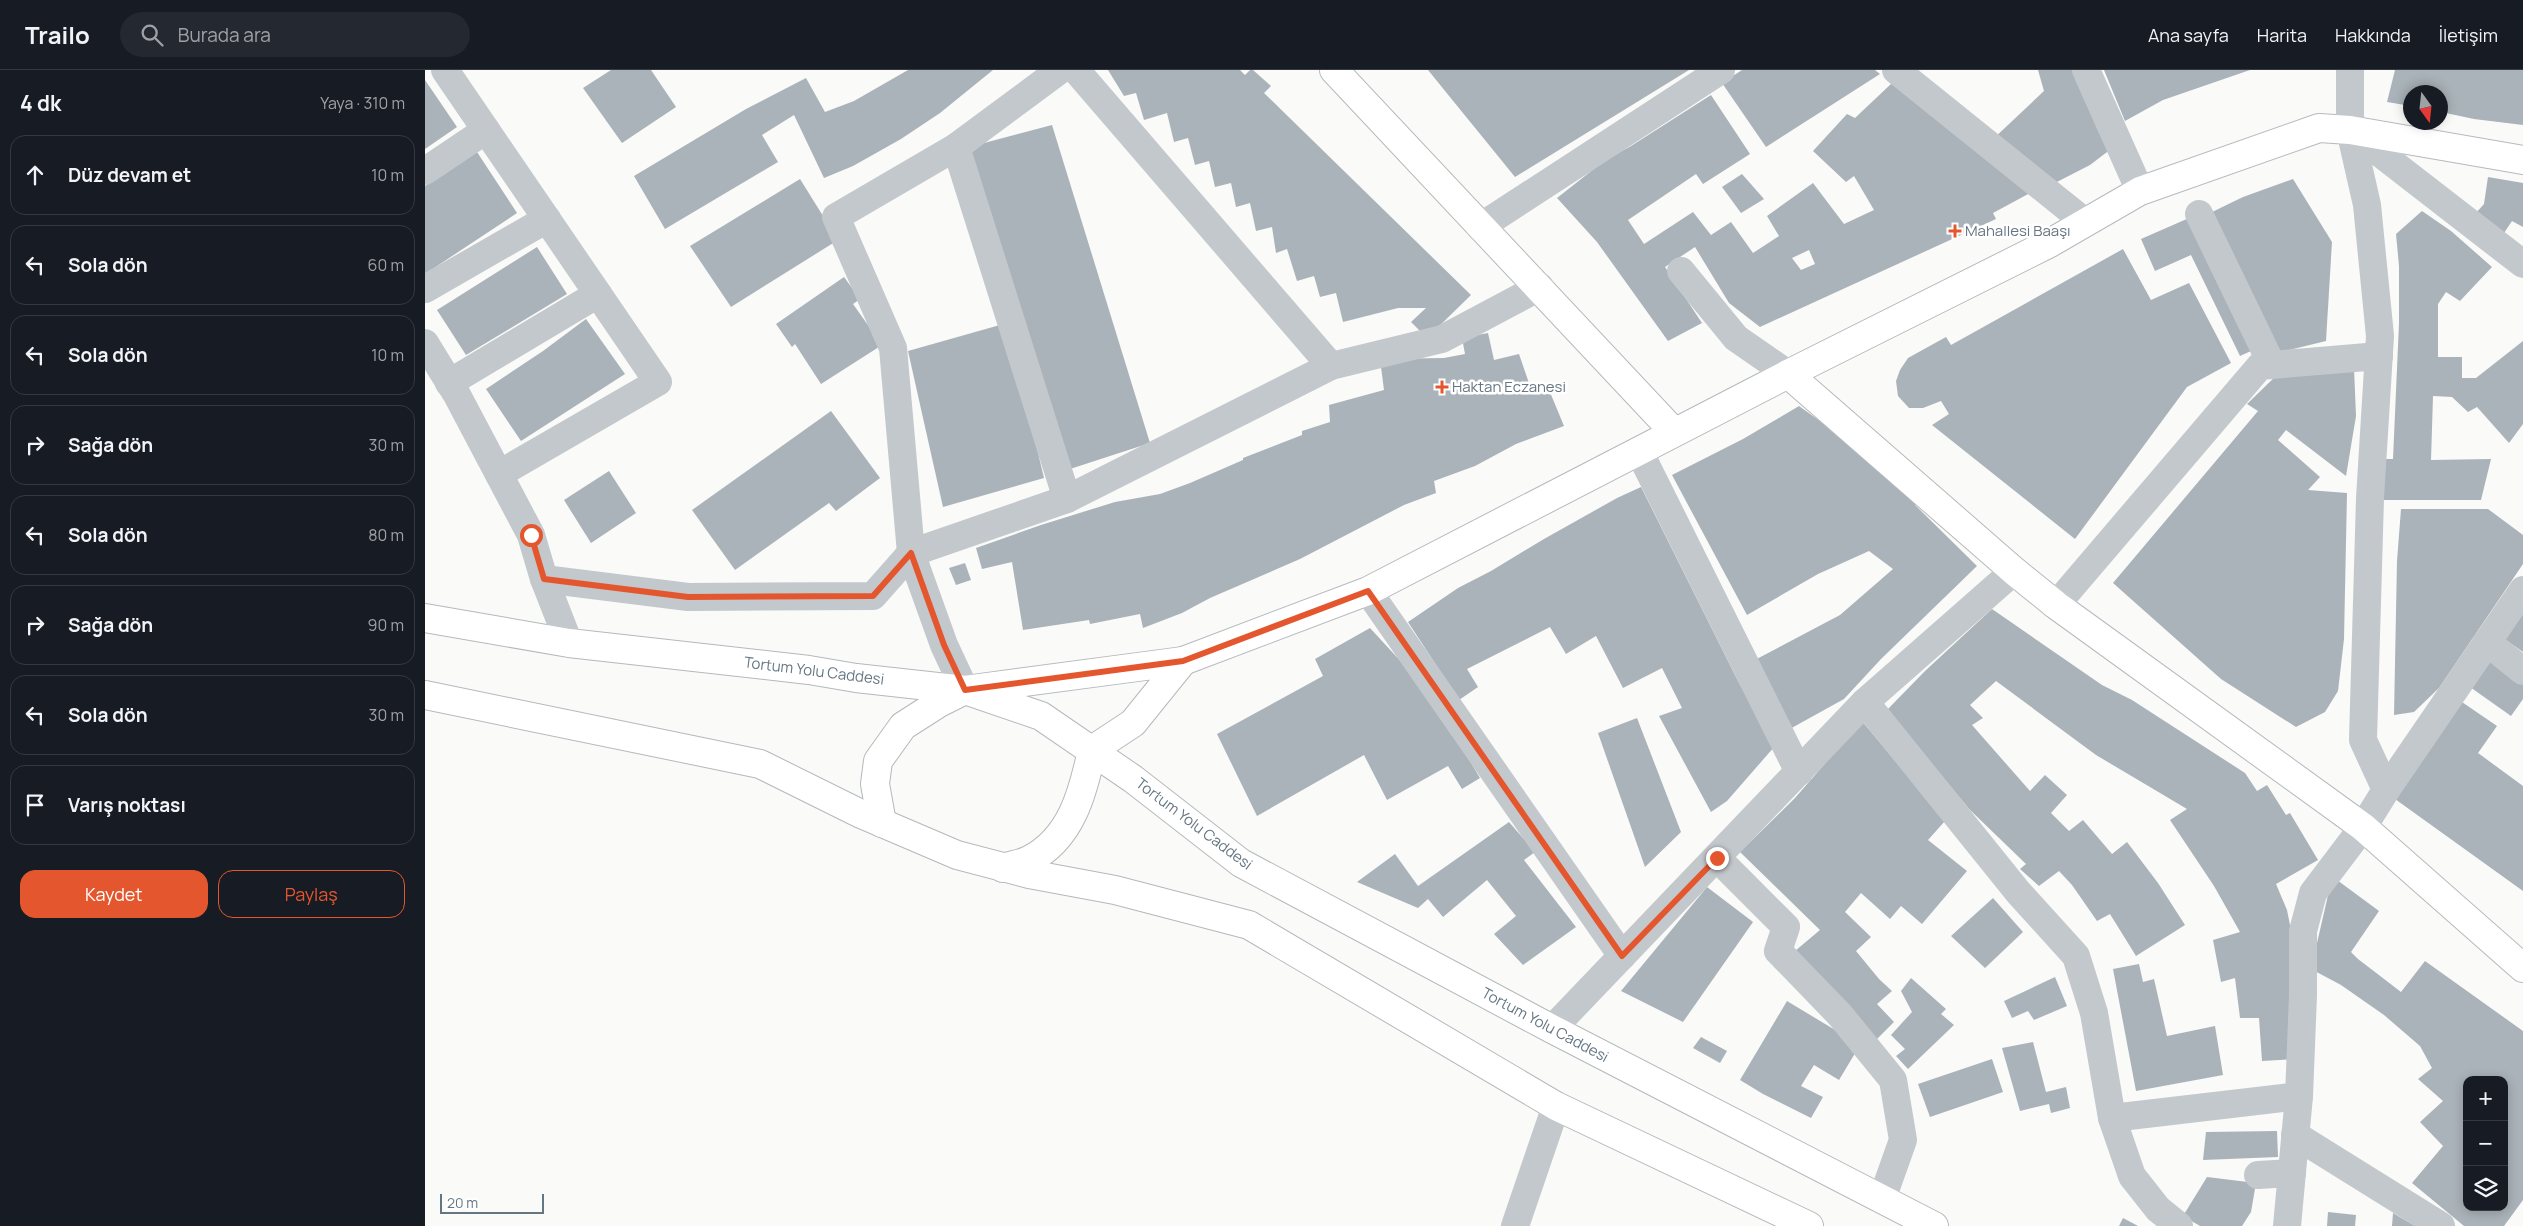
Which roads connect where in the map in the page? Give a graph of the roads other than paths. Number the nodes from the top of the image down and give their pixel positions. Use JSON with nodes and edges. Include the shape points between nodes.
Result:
{"nodes":[{"id":1,"x":445,"y":70,"type":"edge"},
{"id":2,"x":1060,"y":70,"type":"edge"},
{"id":3,"x":1076,"y":70,"type":"edge"},
{"id":4,"x":1334,"y":70,"type":"edge"},
{"id":5,"x":1721,"y":70,"type":"edge"},
{"id":6,"x":1896,"y":70,"type":"edge"},
{"id":7,"x":2086,"y":70,"type":"edge"},
{"id":8,"x":2350,"y":70,"type":"edge"},
{"id":9,"x":486,"y":130,"type":"junction"},
{"id":10,"x":2349,"y":130,"type":"junction"},
{"id":11,"x":956,"y":147,"type":"junction"},
{"id":12,"x":2523,"y":160,"type":"edge"},
{"id":13,"x":425,"y":171,"type":"edge"},
{"id":14,"x":2140,"y":191,"type":"junction"},
{"id":15,"x":2199,"y":214,"type":"dead end"},
{"id":16,"x":547,"y":219,"type":"junction"},
{"id":17,"x":2085,"y":222,"type":"junction"},
{"id":18,"x":1480,"y":227,"type":"junction"},
{"id":19,"x":2523,"y":264,"type":"edge"},
{"id":20,"x":1681,"y":271,"type":"dead end"},
{"id":21,"x":1540,"y":287,"type":"junction"},
{"id":22,"x":425,"y":289,"type":"edge"},
{"id":23,"x":598,"y":294,"type":"junction"},
{"id":24,"x":425,"y":344,"type":"edge"},
{"id":25,"x":2379,"y":356,"type":"junction"},
{"id":26,"x":2272,"y":365,"type":"junction"},
{"id":27,"x":1331,"y":366,"type":"junction"},
{"id":28,"x":1788,"y":374,"type":"junction"},
{"id":29,"x":449,"y":383,"type":"junction"},
{"id":30,"x":1674,"y":432,"type":"junction"},
{"id":31,"x":1639,"y":451,"type":"junction"},
{"id":32,"x":499,"y":474,"type":"junction"},
{"id":33,"x":1067,"y":498,"type":"junction"},
{"id":34,"x":911,"y":553,"type":"junction"},
{"id":35,"x":2014,"y":572,"type":"junction"},
{"id":36,"x":544,"y":579,"type":"junction"},
{"id":37,"x":2523,"y":590,"type":"edge"},
{"id":38,"x":1368,"y":591,"type":"junction"},
{"id":39,"x":2056,"y":605,"type":"junction"},
{"id":40,"x":425,"y":618,"type":"edge"},
{"id":41,"x":2487,"y":642,"type":"junction"},
{"id":42,"x":569,"y":644,"type":"junction"},
{"id":43,"x":1183,"y":661,"type":"junction"},
{"id":44,"x":2523,"y":671,"type":"edge"},
{"id":45,"x":965,"y":690,"type":"junction"},
{"id":46,"x":425,"y":695,"type":"edge"},
{"id":47,"x":1865,"y":702,"type":"junction"},
{"id":48,"x":1092,"y":750,"type":"junction"},
{"id":49,"x":1799,"y":772,"type":"junction"},
{"id":50,"x":2386,"y":790,"type":"junction"},
{"id":51,"x":881,"y":823,"type":"junction"},
{"id":52,"x":2363,"y":827,"type":"junction"},
{"id":53,"x":1717,"y":858,"type":"junction"},
{"id":54,"x":1003,"y":868,"type":"junction"},
{"id":55,"x":1622,"y":956,"type":"junction"},
{"id":56,"x":2523,"y":968,"type":"edge"},
{"id":57,"x":1552,"y":1029,"type":"junction"},
{"id":58,"x":2299,"y":1096,"type":"junction"},
{"id":59,"x":1556,"y":1106,"type":"junction"},
{"id":60,"x":2112,"y":1118,"type":"junction"},
{"id":61,"x":2295,"y":1135,"type":"junction"},
{"id":62,"x":2292,"y":1174,"type":"junction"},
{"id":63,"x":2258,"y":1175,"type":"dead end"},
{"id":64,"x":1882,"y":1199,"type":"junction"},
{"id":65,"x":1515,"y":1226,"type":"edge"},
{"id":66,"x":1809,"y":1226,"type":"edge"},
{"id":67,"x":1934,"y":1226,"type":"edge"},
{"id":68,"x":2179,"y":1226,"type":"edge"},
{"id":69,"x":2287,"y":1226,"type":"edge"},
{"id":70,"x":2441,"y":1226,"type":"edge"}],
"edges":[{"from":1,"to":9,"type":"street"},
{"from":2,"to":11,"type":"street"},
{"from":3,"to":27,"type":"street"},
{"from":4,"to":18,"type":"main road"},
{"from":5,"to":18,"type":"street"},
{"from":6,"to":17,"type":"street"},
{"from":7,"to":14,"type":"street"},
{"from":8,"to":10,"type":"street"},
{"from":9,"to":13,"type":"street"},
{"from":9,"to":16,"type":"street"},
{"from":10,"to":12,"type":"main road"},
{"from":10,"to":14,"type":"main road","via":[[2319,128]]},
{"from":10,"to":19,"type":"street"},
{"from":10,"to":25,"type":"street","via":[[2367,205],[2380,336]]},
{"from":11,"to":33,"type":"street"},
{"from":11,"to":34,"type":"street","via":[[836,217],[893,348]]},
{"from":14,"to":17,"type":"main road"},
{"from":15,"to":26,"type":"street"},
{"from":16,"to":22,"type":"street"},
{"from":16,"to":23,"type":"street"},
{"from":17,"to":28,"type":"main road","via":[[2050,243]]},
{"from":18,"to":21,"type":"main road"},
{"from":20,"to":28,"type":"street","via":[[1736,338]]},
{"from":21,"to":27,"type":"street","via":[[1442,339]]},
{"from":21,"to":30,"type":"main road"},
{"from":23,"to":29,"type":"street"},
{"from":23,"to":32,"type":"street","via":[[658,382]]},
{"from":24,"to":29,"type":"street"},
{"from":25,"to":26,"type":"street"},
{"from":25,"to":50,"type":"street","via":[[2370,498],[2363,740]]},
{"from":26,"to":39,"type":"street","via":[[2260,366]]},
{"from":27,"to":33,"type":"street"},
{"from":28,"to":30,"type":"main road"},
{"from":28,"to":35,"type":"main road"},
{"from":29,"to":32,"type":"street"},
{"from":30,"to":31,"type":"main road"},
{"from":31,"to":38,"type":"main road"},
{"from":31,"to":49,"type":"street"},
{"from":32,"to":36,"type":"street","via":[[531,535]]},
{"from":33,"to":34,"type":"street"},
{"from":34,"to":36,"type":"street","via":[[873,596],[688,597]]},
{"from":34,"to":45,"type":"street","via":[[944,645]]},
{"from":35,"to":39,"type":"main road"},
{"from":35,"to":47,"type":"street"},
{"from":36,"to":42,"type":"street"},
{"from":37,"to":41,"type":"street"},
{"from":38,"to":43,"type":"main road"},
{"from":38,"to":55,"type":"street"},
{"from":39,"to":52,"type":"main road"},
{"from":40,"to":42,"type":"main road","name":"Tortum Yolu Caddesi"},
{"from":41,"to":44,"type":"street"},
{"from":41,"to":50,"type":"street"},
{"from":42,"to":45,"type":"main road","name":"Tortum Yolu Caddesi"},
{"from":43,"to":45,"type":"main road"},
{"from":43,"to":48,"type":"main road","via":[[1133,724]]},
{"from":45,"to":48,"type":"main road","name":"Tortum Yolu Caddesi","via":[[1041,716]]},
{"from":45,"to":51,"type":"main road","via":[[903,726],[878,761],[875,784]]},
{"from":46,"to":51,"type":"main road","via":[[760,764]]},
{"from":47,"to":49,"type":"street"},
{"from":47,"to":60,"type":"street","via":[[2018,892],[2076,956],[2094,1012]]},
{"from":48,"to":54,"type":"main road","via":[[1083,790],[1058,838],[1029,860]]},
{"from":48,"to":57,"type":"main road","name":"Tortum Yolu Caddesi","via":[[1241,863]]},
{"from":49,"to":53,"type":"street"},
{"from":50,"to":52,"type":"street"},
{"from":51,"to":54,"type":"main road","via":[[957,855]]},
{"from":52,"to":56,"type":"main road"},
{"from":52,"to":58,"type":"street","via":[[2313,893],[2303,931]]},
{"from":53,"to":55,"type":"street"},
{"from":53,"to":64,"type":"street","via":[[1786,927],[1778,951],[1840,1015],[1893,1080],[1903,1140]]},
{"from":54,"to":59,"type":"main road","via":[[1115,890],[1249,925]]},
{"from":55,"to":57,"type":"street"},
{"from":57,"to":64,"type":"main road","name":"Tortum Yolu Caddesi"},
{"from":58,"to":60,"type":"street"},
{"from":58,"to":61,"type":"street"},
{"from":59,"to":65,"type":"street"},
{"from":59,"to":66,"type":"main road"},
{"from":60,"to":68,"type":"street","via":[[2132,1176],[2157,1210]]},
{"from":61,"to":62,"type":"street"},
{"from":61,"to":70,"type":"street"},
{"from":62,"to":63,"type":"street"},
{"from":62,"to":69,"type":"street"},
{"from":64,"to":67,"type":"main road","name":"Tortum Yolu Caddesi"}]}
